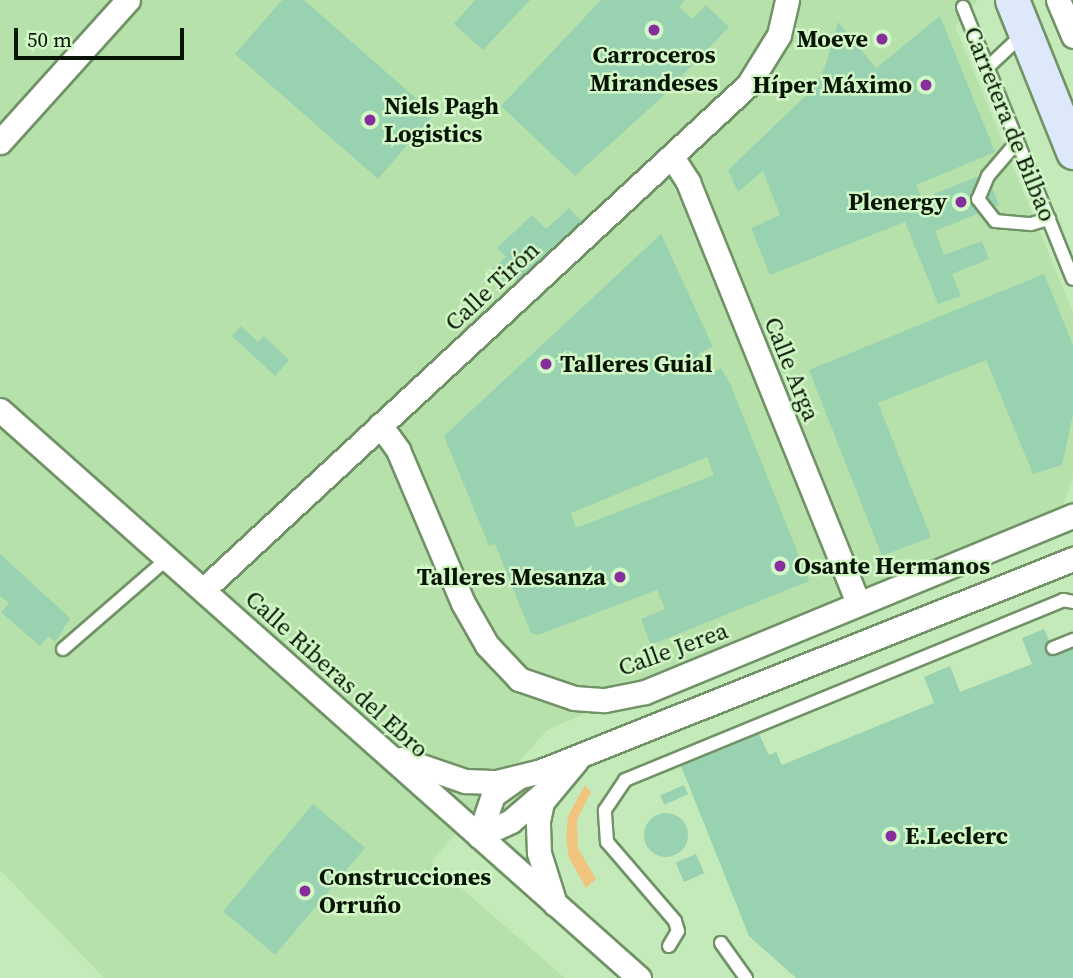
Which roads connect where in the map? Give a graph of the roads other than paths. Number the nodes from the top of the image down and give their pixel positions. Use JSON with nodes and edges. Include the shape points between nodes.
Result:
{"nodes":[{"id":1,"x":128,"y":0,"type":"edge"},
{"id":2,"x":787,"y":0,"type":"edge"},
{"id":3,"x":1012,"y":0,"type":"edge"},
{"id":4,"x":1058,"y":0,"type":"edge"},
{"id":5,"x":963,"y":7,"type":"dead end"},
{"id":6,"x":1025,"y":33,"type":"junction"},
{"id":7,"x":1073,"y":36,"type":"edge"},
{"id":8,"x":987,"y":68,"type":"junction"},
{"id":9,"x":0,"y":142,"type":"edge"},
{"id":10,"x":1017,"y":142,"type":"junction"},
{"id":11,"x":1073,"y":152,"type":"edge"},
{"id":12,"x":672,"y":157,"type":"junction"},
{"id":13,"x":1049,"y":219,"type":"junction"},
{"id":14,"x":1073,"y":279,"type":"edge"},
{"id":15,"x":0,"y":410,"type":"edge"},
{"id":16,"x":380,"y":425,"type":"junction"},
{"id":17,"x":1073,"y":516,"type":"edge"},
{"id":18,"x":166,"y":559,"type":"junction"},
{"id":19,"x":1073,"y":559,"type":"edge"},
{"id":20,"x":202,"y":590,"type":"junction"},
{"id":21,"x":1073,"y":602,"type":"edge"},
{"id":22,"x":858,"y":603,"type":"junction"},
{"id":23,"x":1073,"y":640,"type":"edge"},
{"id":24,"x":1053,"y":648,"type":"dead end"},
{"id":25,"x":64,"y":649,"type":"dead end"},
{"id":26,"x":386,"y":753,"type":"junction"},
{"id":27,"x":579,"y":758,"type":"junction"},
{"id":28,"x":525,"y":774,"type":"junction"},
{"id":29,"x":554,"y":783,"type":"junction"},
{"id":30,"x":479,"y":836,"type":"junction"},
{"id":31,"x":555,"y":904,"type":"junction"},
{"id":32,"x":721,"y":943,"type":"dead end"},
{"id":33,"x":668,"y":946,"type":"dead end"},
{"id":34,"x":639,"y":978,"type":"edge"},
{"id":35,"x":746,"y":978,"type":"edge"}],
"edges":[{"from":1,"to":9,"type":"street"},
{"from":2,"to":12,"type":"street","name":"Calle Tirón","via":[[779,35],[748,85]]},
{"from":3,"to":6,"type":"main road","name":"Carretera de Bilbao"},
{"from":4,"to":7,"type":"street"},
{"from":5,"to":8,"type":"lane","name":"Carretera de Bilbao"},
{"from":6,"to":8,"type":"lane"},
{"from":6,"to":11,"type":"main road","name":"Carretera de Bilbao"},
{"from":8,"to":10,"type":"lane","name":"Carretera de Bilbao"},
{"from":10,"to":13,"type":"lane","name":"Carretera de Bilbao"},
{"from":10,"to":13,"type":"lane","via":[[981,185],[978,199],[995,221],[1031,224]]},
{"from":12,"to":16,"type":"street","name":"Calle Tirón"},
{"from":12,"to":22,"type":"street","name":"Calle Arga","via":[[688,182]]},
{"from":13,"to":14,"type":"lane","name":"Carretera de Bilbao"},
{"from":15,"to":18,"type":"street","name":"Calle Riberas del Ebro"},
{"from":16,"to":20,"type":"street","name":"Calle Tirón"},
{"from":16,"to":22,"type":"street","name":"Calle Jerea","via":[[398,450],[475,627],[504,666],[541,690],[606,700],[645,692]]},
{"from":17,"to":22,"type":"street","name":"Calle Jerea"},
{"from":18,"to":20,"type":"street","name":"Calle Riberas del Ebro"},
{"from":18,"to":25,"type":"lane"},
{"from":19,"to":27,"type":"street"},
{"from":20,"to":26,"type":"street","name":"Calle Riberas del Ebro"},
{"from":21,"to":33,"type":"lane","via":[[1063,600],[625,780],[605,810],[607,842],[675,921],[678,931]]},
{"from":23,"to":24,"type":"lane"},
{"from":26,"to":28,"type":"street","via":[[465,781],[497,782]]},
{"from":26,"to":30,"type":"street","name":"Calle Riberas del Ebro"},
{"from":27,"to":28,"type":"street"},
{"from":27,"to":29,"type":"street"},
{"from":28,"to":30,"type":"street","via":[[493,795]]},
{"from":29,"to":30,"type":"street","via":[[511,821]]},
{"from":29,"to":31,"type":"street","via":[[542,802],[538,838]]},
{"from":30,"to":31,"type":"street","name":"Calle Riberas del Ebro"},
{"from":31,"to":34,"type":"street","name":"Calle Riberas del Ebro"},
{"from":32,"to":35,"type":"lane"}]}
